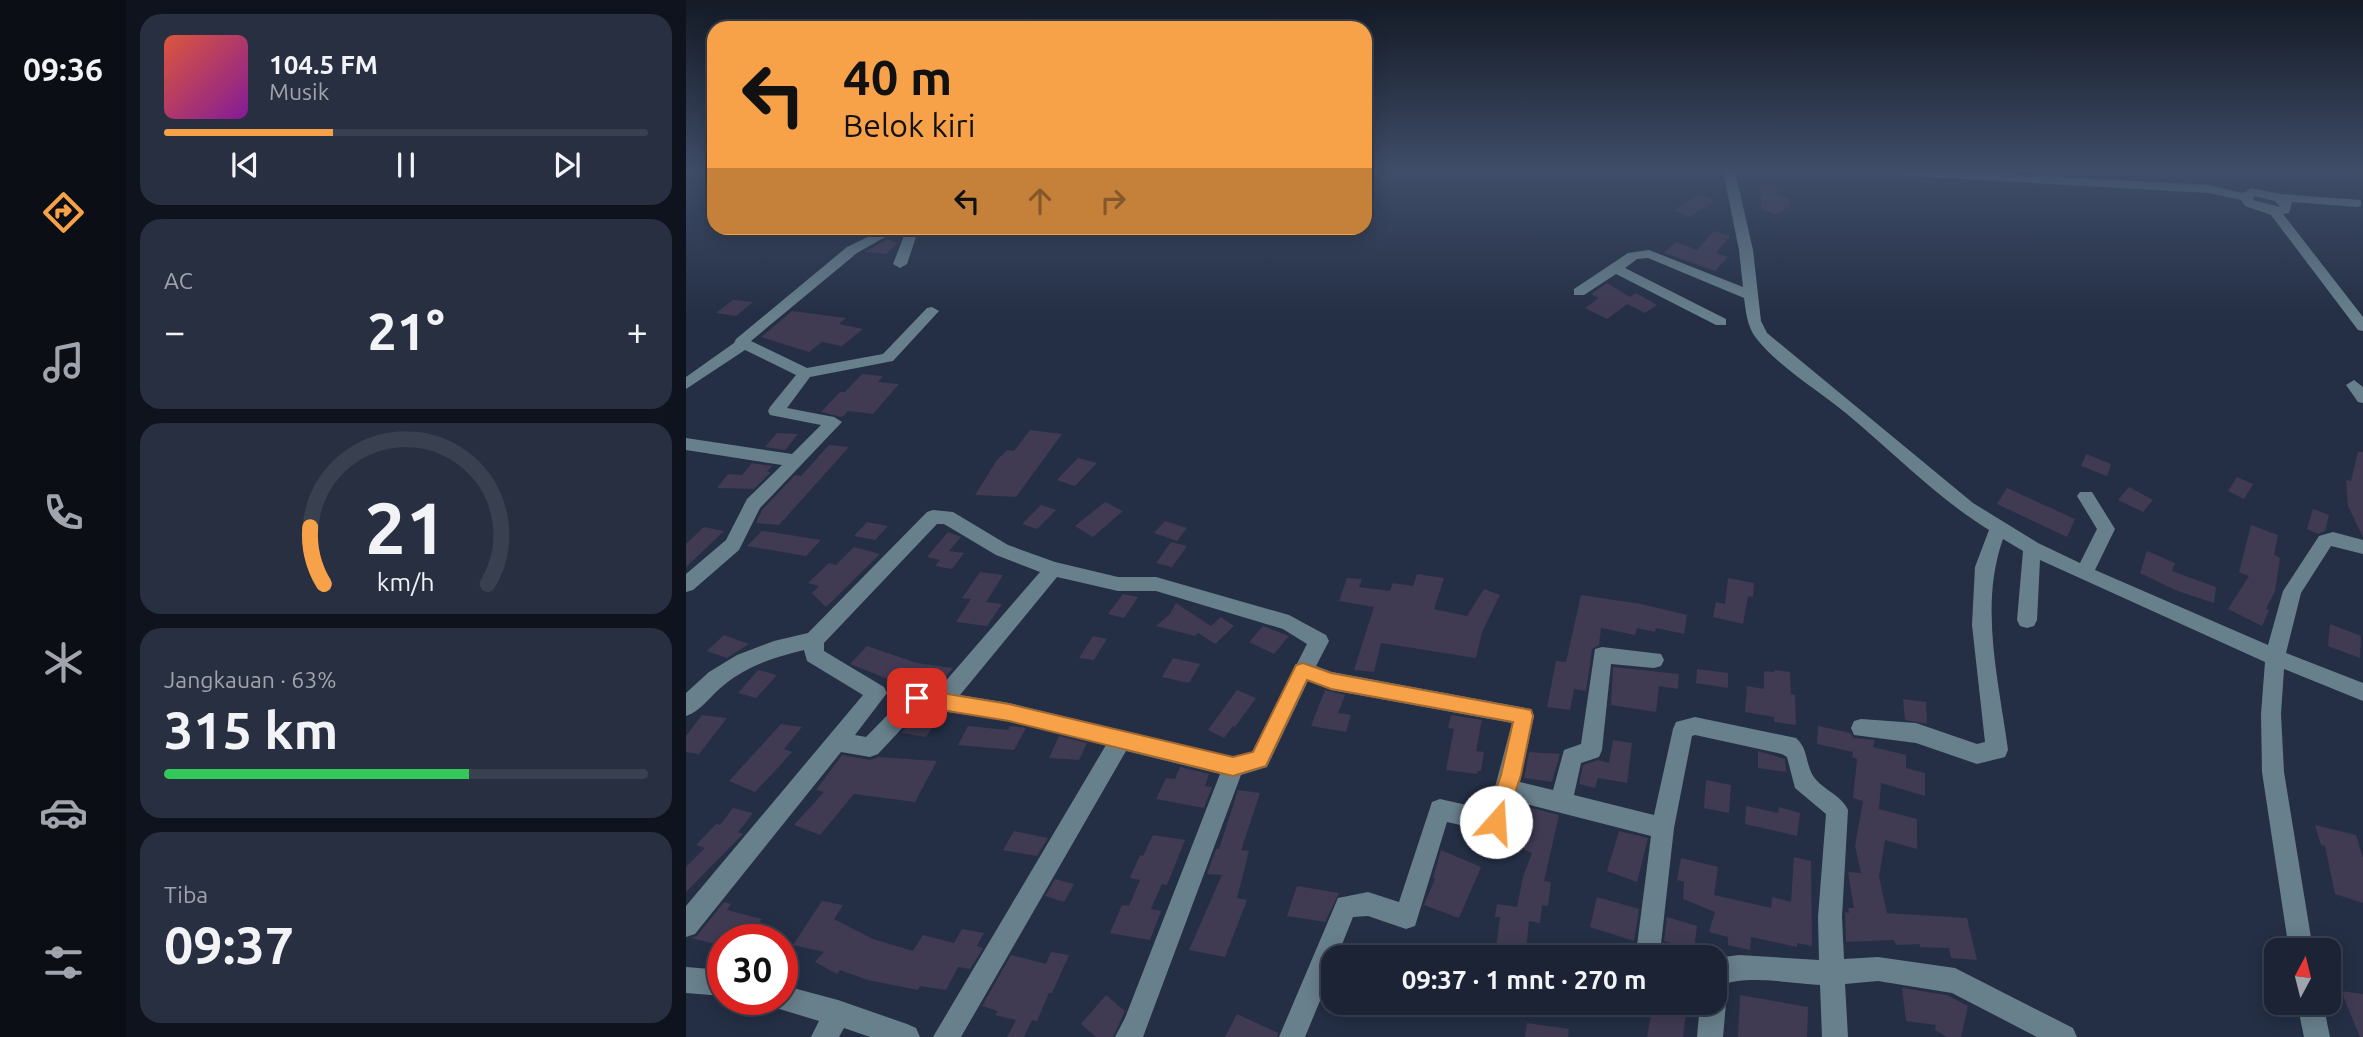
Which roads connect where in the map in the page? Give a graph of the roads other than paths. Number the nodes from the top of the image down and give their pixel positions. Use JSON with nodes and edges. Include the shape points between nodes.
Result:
{"nodes":[{"id":1,"x":1739,"y":219,"type":"edge"},
{"id":2,"x":2281,"y":219,"type":"edge"},
{"id":3,"x":881,"y":235,"type":"edge"},
{"id":4,"x":910,"y":235,"type":"edge"},
{"id":5,"x":900,"y":264,"type":"dead end"},
{"id":6,"x":1615,"y":268,"type":"junction"},
{"id":7,"x":1578,"y":292,"type":"dead end"},
{"id":8,"x":1749,"y":295,"type":"junction"},
{"id":9,"x":932,"y":310,"type":"dead end"},
{"id":10,"x":1721,"y":322,"type":"dead end"},
{"id":11,"x":2363,"y":327,"type":"edge"},
{"id":12,"x":743,"y":344,"type":"junction"},
{"id":13,"x":805,"y":373,"type":"junction"},
{"id":14,"x":686,"y":384,"type":"edge"},
{"id":15,"x":686,"y":444,"type":"edge"},
{"id":16,"x":796,"y":461,"type":"junction"},
{"id":17,"x":2086,"y":496,"type":"dead end"},
{"id":18,"x":1998,"y":530,"type":"junction"},
{"id":19,"x":2363,"y":547,"type":"edge"},
{"id":20,"x":2032,"y":548,"type":"junction"},
{"id":21,"x":1053,"y":569,"type":"junction"},
{"id":22,"x":2084,"y":573,"type":"junction"},
{"id":23,"x":686,"y":585,"type":"edge"},
{"id":24,"x":2027,"y":620,"type":"dead end"},
{"id":25,"x":814,"y":640,"type":"junction"},
{"id":26,"x":2275,"y":657,"type":"junction"},
{"id":27,"x":1654,"y":660,"type":"dead end"},
{"id":28,"x":1303,"y":670,"type":"junction"},
{"id":29,"x":2363,"y":692,"type":"edge"},
{"id":30,"x":942,"y":701,"type":"junction"},
{"id":31,"x":686,"y":707,"type":"edge"},
{"id":32,"x":1861,"y":727,"type":"dead end"},
{"id":33,"x":1121,"y":740,"type":"junction"},
{"id":34,"x":836,"y":742,"type":"junction"},
{"id":35,"x":1233,"y":766,"type":"junction"},
{"id":36,"x":1507,"y":789,"type":"junction"},
{"id":37,"x":1561,"y":804,"type":"junction"},
{"id":38,"x":1663,"y":828,"type":"junction"},
{"id":39,"x":686,"y":925,"type":"edge"},
{"id":40,"x":2299,"y":938,"type":"edge"},
{"id":41,"x":1649,"y":945,"type":"edge"},
{"id":42,"x":1727,"y":969,"type":"edge"},
{"id":43,"x":1833,"y":973,"type":"junction"},
{"id":44,"x":686,"y":980,"type":"edge"},
{"id":45,"x":707,"y":980,"type":"edge"},
{"id":46,"x":798,"y":1002,"type":"edge"},
{"id":47,"x":838,"y":1013,"type":"junction"},
{"id":48,"x":1712,"y":1015,"type":"edge"},
{"id":49,"x":2312,"y":1015,"type":"edge"},
{"id":50,"x":824,"y":1037,"type":"edge"},
{"id":51,"x":907,"y":1037,"type":"edge"},
{"id":52,"x":946,"y":1037,"type":"edge"},
{"id":53,"x":1128,"y":1037,"type":"edge"},
{"id":54,"x":1292,"y":1037,"type":"edge"},
{"id":55,"x":1710,"y":1037,"type":"edge"},
{"id":56,"x":1835,"y":1037,"type":"edge"},
{"id":57,"x":2064,"y":1037,"type":"edge"},
{"id":58,"x":2317,"y":1037,"type":"edge"}],
"edges":[{"from":1,"to":8,"type":"street"},
{"from":2,"to":11,"type":"street"},
{"from":3,"to":12,"type":"street","via":[[852,250],[744,338]]},
{"from":4,"to":5,"type":"street"},
{"from":6,"to":7,"type":"street"},
{"from":6,"to":8,"type":"street","via":[[1633,256],[1649,254]]},
{"from":6,"to":10,"type":"street"},
{"from":8,"to":18,"type":"street","via":[[1760,335]]},
{"from":9,"to":13,"type":"street","via":[[888,358]]},
{"from":12,"to":13,"type":"street"},
{"from":12,"to":14,"type":"street"},
{"from":13,"to":16,"type":"street","via":[[776,411],[834,422]]},
{"from":15,"to":16,"type":"street"},
{"from":16,"to":23,"type":"street","via":[[753,504],[733,545]]},
{"from":17,"to":22,"type":"street","via":[[2106,529]]},
{"from":18,"to":20,"type":"street"},
{"from":18,"to":32,"type":"street","via":[[1984,567],[1982,625],[1997,750],[1977,754],[1916,733]]},
{"from":19,"to":26,"type":"street","via":[[2325,541],[2292,591]]},
{"from":20,"to":22,"type":"street"},
{"from":20,"to":24,"type":"street"},
{"from":21,"to":25,"type":"street","via":[[1002,550],[947,517],[933,517]]},
{"from":21,"to":28,"type":"street","via":[[1118,584],[1156,584],[1289,623],[1319,641]]},
{"from":21,"to":30,"type":"street"},
{"from":22,"to":26,"type":"street"},
{"from":25,"to":31,"type":"street","via":[[748,657],[713,679]]},
{"from":25,"to":34,"type":"street","via":[[814,655],[877,693]]},
{"from":26,"to":29,"type":"street"},
{"from":26,"to":40,"type":"street","via":[[2273,772]]},
{"from":27,"to":37,"type":"street","via":[[1602,655],[1591,750],[1572,757]]},
{"from":28,"to":35,"type":"street","via":[[1259,760]]},
{"from":28,"to":36,"type":"street","via":[[1331,681],[1524,716]]},
{"from":30,"to":33,"type":"street","via":[[1009,712]]},
{"from":30,"to":34,"type":"street","via":[[917,698],[870,747]]},
{"from":33,"to":35,"type":"street"},
{"from":33,"to":52,"type":"street"},
{"from":34,"to":39,"type":"street"},
{"from":35,"to":53,"type":"street"},
{"from":36,"to":37,"type":"street"},
{"from":36,"to":54,"type":"street","via":[[1496,822],[1440,810],[1406,917],[1368,904],[1346,906]]},
{"from":37,"to":38,"type":"street"},
{"from":38,"to":41,"type":"street"},
{"from":38,"to":43,"type":"street","via":[[1682,729],[1695,726],[1788,744],[1796,752],[1803,780],[1837,810],[1830,917]]},
{"from":42,"to":43,"type":"street"},
{"from":43,"to":56,"type":"street"},
{"from":43,"to":57,"type":"street","via":[[1878,969],[1955,981]]},
{"from":44,"to":45,"type":"street"},
{"from":46,"to":47,"type":"street"},
{"from":47,"to":50,"type":"street"},
{"from":47,"to":51,"type":"street"},
{"from":48,"to":55,"type":"street"},
{"from":49,"to":58,"type":"street"}]}
